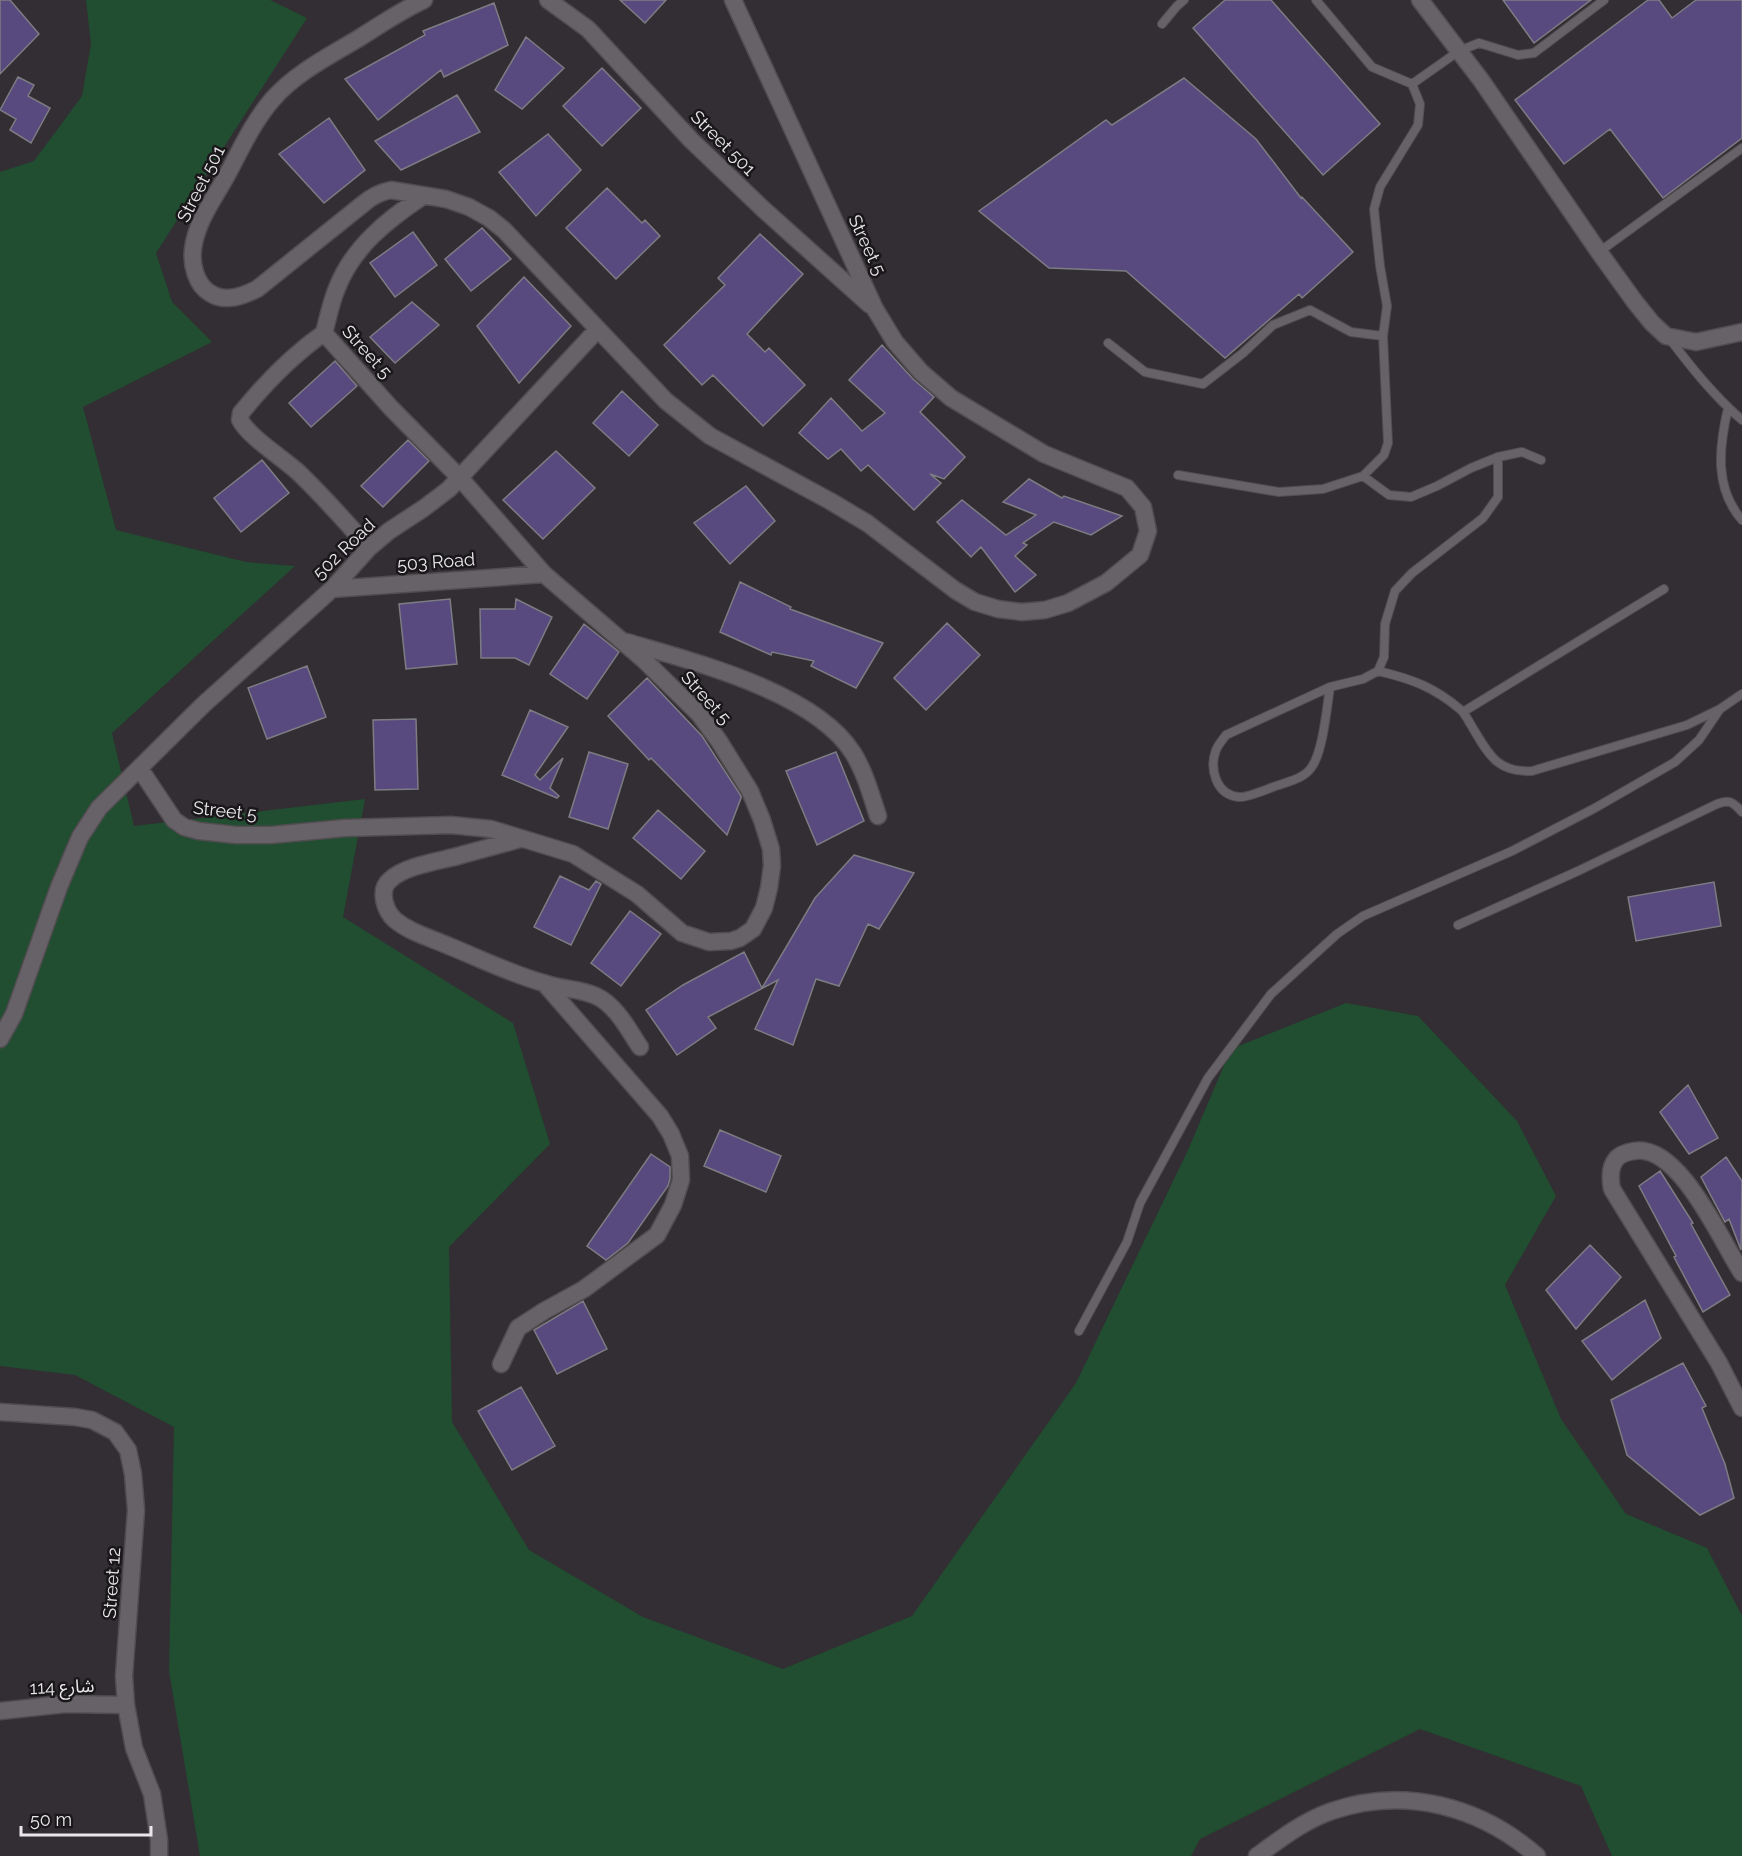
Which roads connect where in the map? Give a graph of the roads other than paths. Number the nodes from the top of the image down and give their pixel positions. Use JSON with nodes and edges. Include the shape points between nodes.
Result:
{"nodes":[{"id":1,"x":424,"y":0,"type":"edge"},
{"id":2,"x":548,"y":0,"type":"edge"},
{"id":3,"x":733,"y":0,"type":"edge"},
{"id":4,"x":1184,"y":0,"type":"edge"},
{"id":5,"x":1316,"y":0,"type":"edge"},
{"id":6,"x":1420,"y":0,"type":"edge"},
{"id":7,"x":1604,"y":0,"type":"edge"},
{"id":8,"x":1162,"y":24,"type":"dead end"},
{"id":9,"x":1459,"y":51,"type":"junction"},
{"id":10,"x":1412,"y":84,"type":"junction"},
{"id":11,"x":1742,"y":148,"type":"edge"},
{"id":12,"x":423,"y":196,"type":"junction"},
{"id":13,"x":1599,"y":252,"type":"junction"},
{"id":14,"x":875,"y":309,"type":"junction"},
{"id":15,"x":598,"y":329,"type":"junction"},
{"id":16,"x":1742,"y":332,"type":"edge"},
{"id":17,"x":324,"y":333,"type":"junction"},
{"id":18,"x":1383,"y":336,"type":"junction"},
{"id":19,"x":1666,"y":336,"type":"junction"},
{"id":20,"x":1108,"y":343,"type":"dead end"},
{"id":21,"x":1728,"y":408,"type":"junction"},
{"id":22,"x":1742,"y":420,"type":"edge"},
{"id":23,"x":1498,"y":457,"type":"junction"},
{"id":24,"x":1541,"y":460,"type":"dead end"},
{"id":25,"x":1179,"y":475,"type":"dead end"},
{"id":26,"x":1363,"y":476,"type":"junction"},
{"id":27,"x":460,"y":478,"type":"junction"},
{"id":28,"x":1742,"y":520,"type":"edge"},
{"id":29,"x":369,"y":548,"type":"junction"},
{"id":30,"x":544,"y":574,"type":"junction"},
{"id":31,"x":332,"y":589,"type":"junction"},
{"id":32,"x":1664,"y":589,"type":"dead end"},
{"id":33,"x":624,"y":641,"type":"junction"},
{"id":34,"x":1378,"y":671,"type":"junction"},
{"id":35,"x":1330,"y":687,"type":"junction"},
{"id":36,"x":1742,"y":694,"type":"edge"},
{"id":37,"x":1720,"y":709,"type":"junction"},
{"id":38,"x":1463,"y":712,"type":"junction"},
{"id":39,"x":140,"y":769,"type":"junction"},
{"id":40,"x":1742,"y":812,"type":"edge"},
{"id":41,"x":878,"y":816,"type":"dead end"},
{"id":42,"x":521,"y":839,"type":"junction"},
{"id":43,"x":1458,"y":925,"type":"dead end"},
{"id":44,"x":545,"y":984,"type":"junction"},
{"id":45,"x":0,"y":1040,"type":"edge"},
{"id":46,"x":640,"y":1047,"type":"dead end"},
{"id":47,"x":1742,"y":1273,"type":"edge"},
{"id":48,"x":1079,"y":1331,"type":"dead end"},
{"id":49,"x":501,"y":1364,"type":"dead end"},
{"id":50,"x":1742,"y":1408,"type":"edge"},
{"id":51,"x":0,"y":1412,"type":"edge"},
{"id":52,"x":126,"y":1705,"type":"junction"},
{"id":53,"x":0,"y":1712,"type":"edge"},
{"id":54,"x":159,"y":1856,"type":"edge"},
{"id":55,"x":1257,"y":1856,"type":"edge"},
{"id":56,"x":1537,"y":1856,"type":"edge"}],
"edges":[{"from":1,"to":12,"type":"street","name":"Street 501","via":[[319,62],[273,99],[201,222],[192,250],[197,278],[214,296],[243,295],[257,289],[372,197],[391,190]]},
{"from":2,"to":14,"type":"street","name":"Street 501","via":[[588,29],[691,140]]},
{"from":3,"to":14,"type":"street","name":"Street 5"},
{"from":4,"to":8,"type":"lane"},
{"from":5,"to":10,"type":"lane","via":[[1372,67]]},
{"from":6,"to":9,"type":"street"},
{"from":7,"to":9,"type":"lane","via":[[1534,53],[1518,55],[1479,43]]},
{"from":9,"to":10,"type":"lane"},
{"from":9,"to":13,"type":"street"},
{"from":10,"to":18,"type":"lane","via":[[1420,104],[1418,125],[1380,188],[1374,209],[1387,306]]},
{"from":11,"to":13,"type":"lane"},
{"from":12,"to":15,"type":"street","name":"Street 5","via":[[446,199],[489,218]]},
{"from":12,"to":17,"type":"street","name":"Street 5","via":[[360,248],[336,289]]},
{"from":13,"to":19,"type":"street","via":[[1635,302]]},
{"from":14,"to":15,"type":"street","name":"Street 5","via":[[921,372],[951,398],[1044,454],[1127,488],[1143,507],[1148,531],[1140,555],[1106,583],[1046,610],[1022,612],[975,602],[867,523],[710,436],[666,401]]},
{"from":15,"to":27,"type":"street","name":"502 Road"},
{"from":16,"to":19,"type":"street","via":[[1696,342]]},
{"from":17,"to":27,"type":"street","name":"Street 5"},
{"from":17,"to":29,"type":"street","via":[[279,369],[254,395],[241,412],[240,420],[331,505]]},
{"from":18,"to":20,"type":"lane","via":[[1352,332],[1310,310],[1273,325],[1203,384],[1144,372]]},
{"from":18,"to":26,"type":"lane","via":[[1388,443],[1384,455]]},
{"from":19,"to":21,"type":"lane"},
{"from":21,"to":22,"type":"lane"},
{"from":21,"to":28,"type":"lane","via":[[1720,466],[1725,492]]},
{"from":23,"to":24,"type":"lane","via":[[1522,452]]},
{"from":23,"to":26,"type":"lane","via":[[1410,497],[1389,495]]},
{"from":23,"to":34,"type":"lane","via":[[1498,496],[1483,519],[1412,573],[1395,591],[1384,624],[1384,657]]},
{"from":25,"to":26,"type":"lane","via":[[1279,492],[1323,489]]},
{"from":27,"to":29,"type":"street","name":"502 Road"},
{"from":27,"to":30,"type":"street","name":"Street 5"},
{"from":29,"to":31,"type":"street","name":"502 Road"},
{"from":30,"to":31,"type":"street","name":"503 Road"},
{"from":30,"to":33,"type":"street","name":"Street 5"},
{"from":31,"to":39,"type":"street","name":"502 Road","via":[[203,705]]},
{"from":32,"to":38,"type":"lane"},
{"from":33,"to":41,"type":"street","via":[[705,665],[817,715],[852,751]]},
{"from":33,"to":42,"type":"street","name":"Street 5","via":[[699,714],[750,791],[771,849],[771,877],[764,908],[753,929],[740,938],[709,942],[682,933],[637,894],[573,854]]},
{"from":34,"to":35,"type":"lane"},
{"from":34,"to":38,"type":"lane","via":[[1409,679],[1438,693]]},
{"from":35,"to":35,"type":"lane","via":[[1226,735],[1216,750],[1213,769],[1217,784],[1227,794],[1241,798],[1311,770]]},
{"from":36,"to":37,"type":"lane"},
{"from":37,"to":38,"type":"lane","via":[[1687,725],[1520,772],[1501,766],[1490,756]]},
{"from":37,"to":48,"type":"lane","via":[[1699,740],[1675,762],[1512,851],[1364,916],[1337,934],[1271,994],[1208,1078],[1140,1203],[1126,1242]]},
{"from":39,"to":42,"type":"street","name":"Street 5","via":[[174,820],[199,831],[236,835],[451,825],[491,829]]},
{"from":39,"to":45,"type":"street","via":[[105,801],[80,837],[14,1014]]},
{"from":40,"to":43,"type":"lane","via":[[1731,802],[1717,804]]},
{"from":42,"to":44,"type":"street","via":[[399,874],[390,880],[383,893],[390,914],[409,929]]},
{"from":44,"to":46,"type":"street","via":[[596,996],[611,1007]]},
{"from":44,"to":49,"type":"street","via":[[660,1116],[680,1156],[681,1180],[657,1235],[584,1289],[518,1328]]},
{"from":47,"to":50,"type":"street","via":[[1694,1192],[1672,1165],[1648,1151],[1626,1152],[1617,1159],[1610,1177],[1612,1189],[1719,1363]]},
{"from":51,"to":52,"type":"street","name":"Street 12","via":[[92,1420],[115,1432],[128,1450],[136,1510],[124,1676]]},
{"from":52,"to":53,"type":"street","name":"شارع 114","via":[[65,1704]]},
{"from":52,"to":54,"type":"street","name":"Street 12","via":[[134,1748],[152,1794]]},
{"from":55,"to":56,"type":"street","via":[[1331,1811],[1390,1799],[1431,1802],[1473,1815]]}]}
